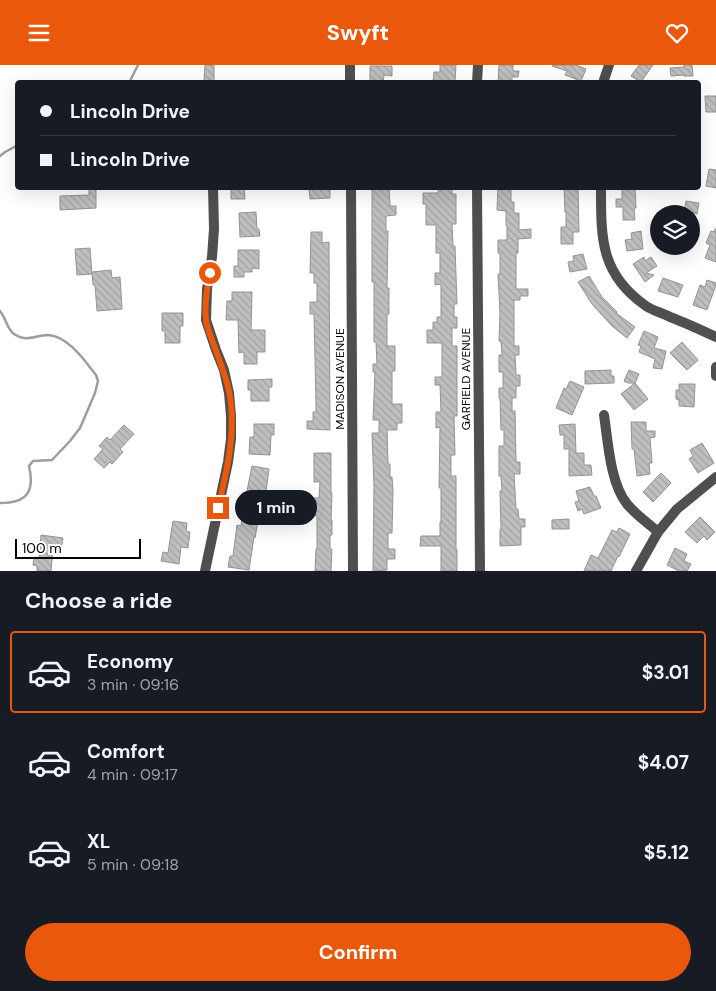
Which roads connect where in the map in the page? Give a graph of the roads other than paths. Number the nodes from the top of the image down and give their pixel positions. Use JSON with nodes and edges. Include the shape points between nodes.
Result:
{"nodes":[{"id":1,"x":350,"y":65,"type":"edge"},
{"id":2,"x":478,"y":65,"type":"edge"},
{"id":3,"x":609,"y":65,"type":"edge"},
{"id":4,"x":350,"y":80,"type":"edge"},
{"id":5,"x":477,"y":80,"type":"edge"},
{"id":6,"x":604,"y":80,"type":"edge"},
{"id":7,"x":213,"y":190,"type":"edge"},
{"id":8,"x":351,"y":190,"type":"edge"},
{"id":9,"x":477,"y":190,"type":"edge"},
{"id":10,"x":601,"y":190,"type":"edge"},
{"id":11,"x":716,"y":337,"type":"edge"},
{"id":12,"x":716,"y":367,"type":"edge"},
{"id":13,"x":716,"y":376,"type":"edge"},
{"id":14,"x":604,"y":415,"type":"dead end"},
{"id":15,"x":716,"y":477,"type":"edge"},
{"id":16,"x":658,"y":532,"type":"junction"},
{"id":17,"x":205,"y":571,"type":"edge"},
{"id":18,"x":353,"y":571,"type":"edge"},
{"id":19,"x":480,"y":571,"type":"edge"},
{"id":20,"x":636,"y":571,"type":"edge"}],
"edges":[{"from":1,"to":4,"type":"street"},
{"from":2,"to":5,"type":"street"},
{"from":3,"to":6,"type":"street"},
{"from":7,"to":17,"type":"street","via":[[214,229],[206,320],[224,371],[232,416],[228,462]]},
{"from":8,"to":18,"type":"street","name":"MADISON AVENUE"},
{"from":9,"to":19,"type":"street","name":"GARFIELD AVENUE"},
{"from":10,"to":11,"type":"street","via":[[604,247],[612,271],[626,290],[647,307]]},
{"from":12,"to":13,"type":"street"},
{"from":14,"to":16,"type":"street","via":[[617,486],[625,502]]},
{"from":15,"to":16,"type":"street","via":[[677,509]]},
{"from":16,"to":20,"type":"street"}]}
